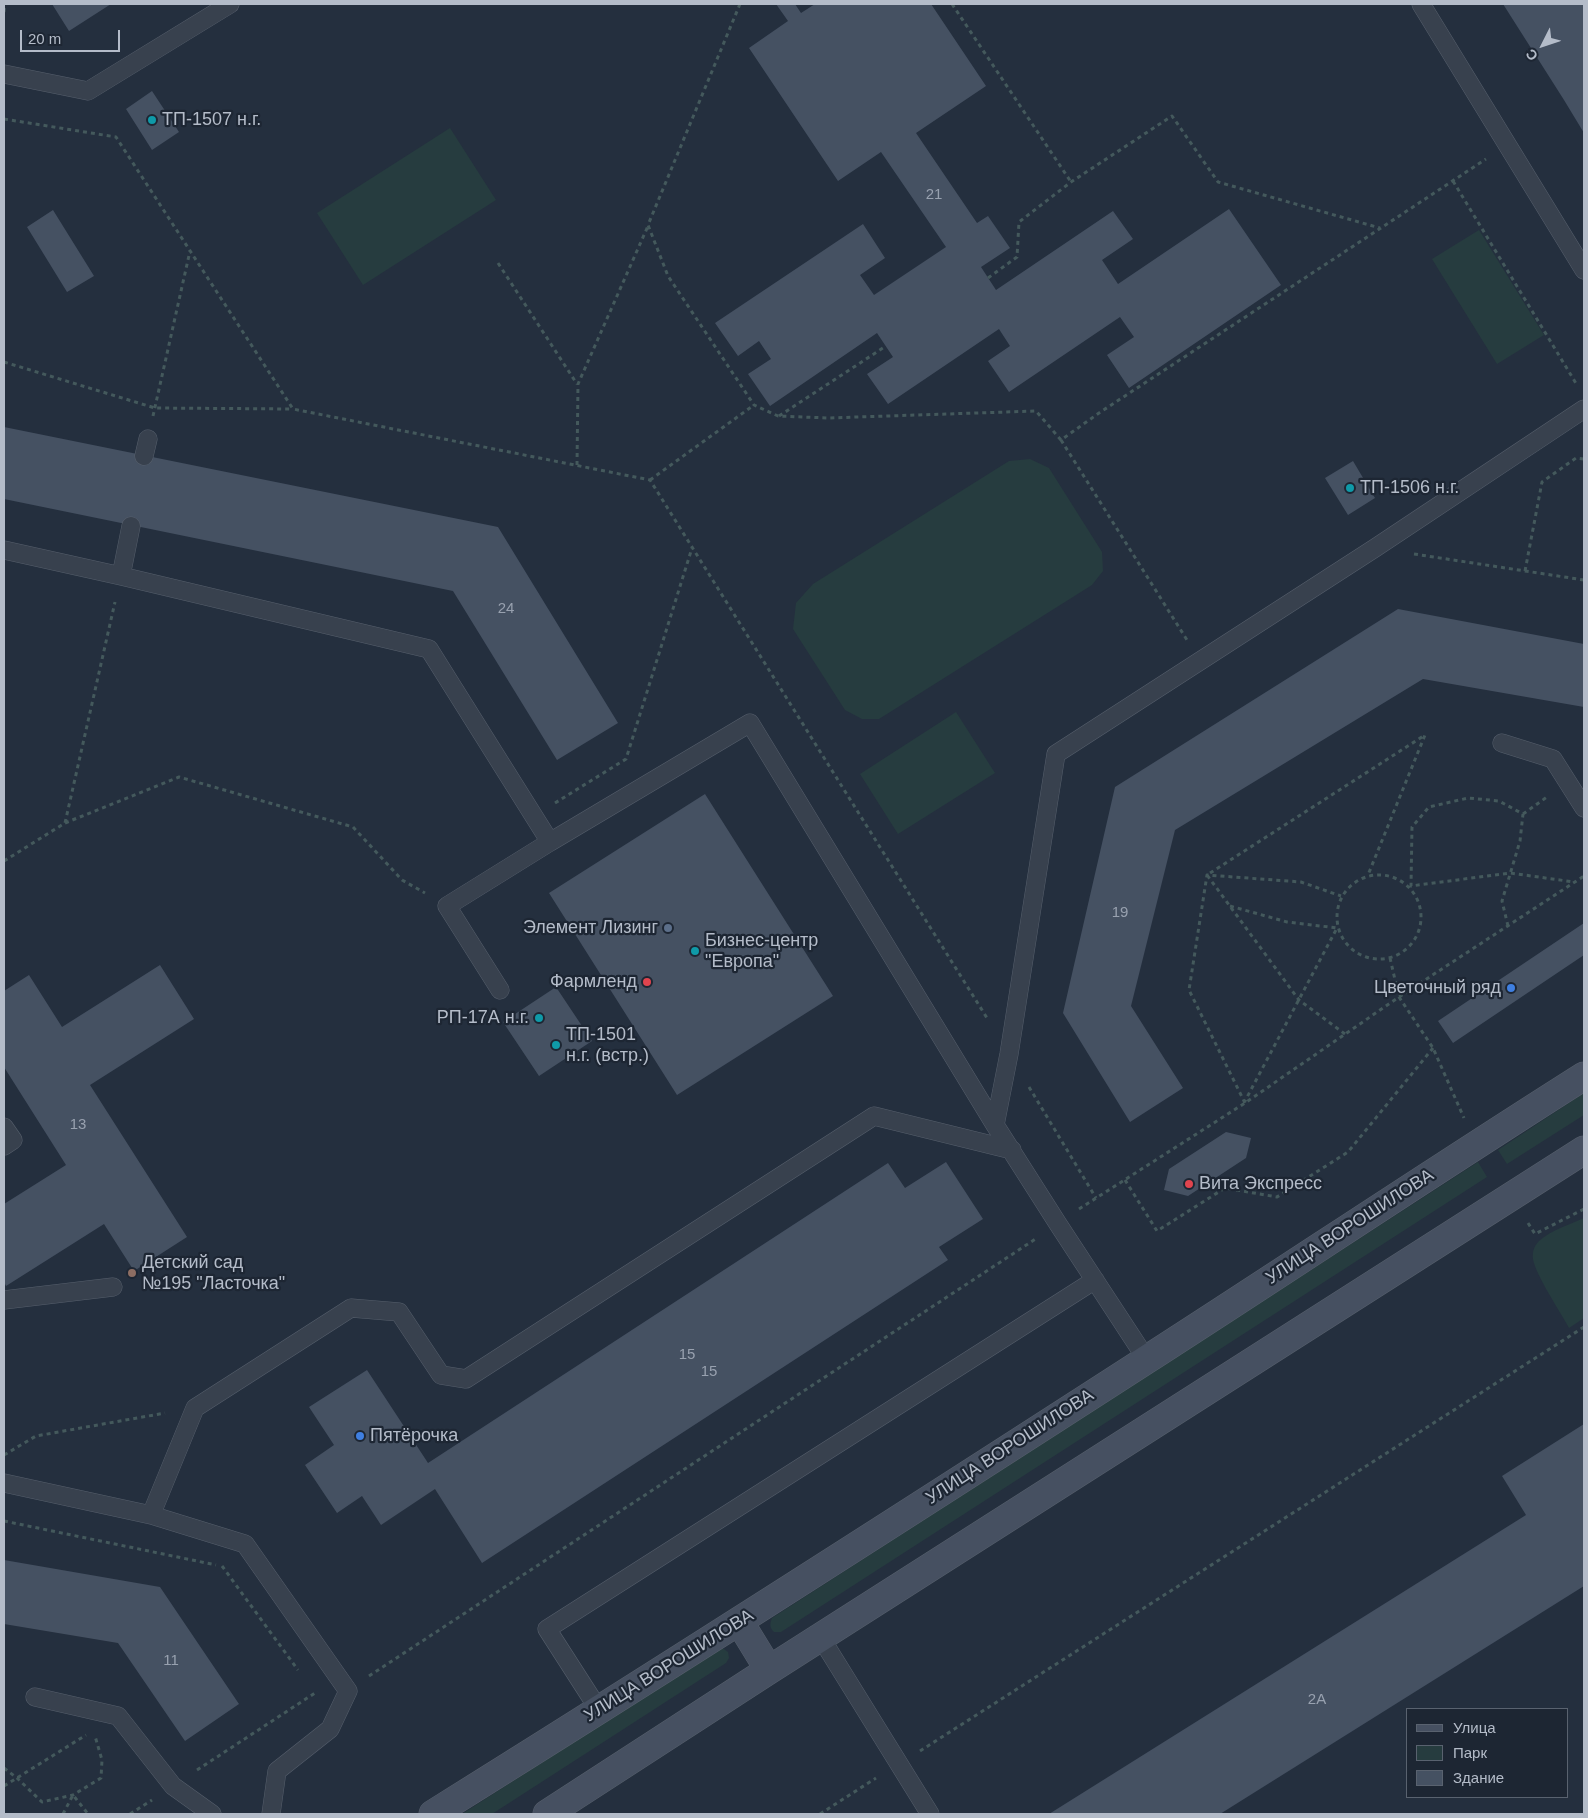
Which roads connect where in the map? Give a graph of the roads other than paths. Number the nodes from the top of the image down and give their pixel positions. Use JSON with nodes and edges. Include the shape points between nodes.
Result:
{"nodes":[{"id":1,"x":230,"y":4,"type":"edge"},
{"id":2,"x":1421,"y":4,"type":"edge"},
{"id":3,"x":4,"y":74,"type":"edge"},
{"id":4,"x":1584,"y":270,"type":"edge"},
{"id":5,"x":1584,"y":409,"type":"edge"},
{"id":6,"x":148,"y":438,"type":"road end"},
{"id":7,"x":144,"y":456,"type":"dead end"},
{"id":8,"x":131,"y":526,"type":"dead end"},
{"id":9,"x":4,"y":550,"type":"edge"},
{"id":10,"x":121,"y":576,"type":"junction"},
{"id":11,"x":1502,"y":743,"type":"dead end"},
{"id":12,"x":1584,"y":808,"type":"edge"},
{"id":13,"x":550,"y":842,"type":"junction"},
{"id":14,"x":500,"y":990,"type":"dead end"},
{"id":15,"x":1584,"y":1076,"type":"edge"},
{"id":16,"x":995,"y":1125,"type":"junction"},
{"id":17,"x":4,"y":1127,"type":"edge"},
{"id":18,"x":4,"y":1146,"type":"edge"},
{"id":19,"x":1012,"y":1150,"type":"junction"},
{"id":20,"x":1584,"y":1150,"type":"edge"},
{"id":21,"x":1096,"y":1280,"type":"junction"},
{"id":22,"x":113,"y":1287,"type":"dead end"},
{"id":23,"x":4,"y":1300,"type":"edge"},
{"id":24,"x":1147,"y":1360,"type":"junction"},
{"id":25,"x":4,"y":1483,"type":"edge"},
{"id":26,"x":151,"y":1515,"type":"junction"},
{"id":27,"x":739,"y":1621,"type":"junction"},
{"id":28,"x":821,"y":1638,"type":"junction"},
{"id":29,"x":769,"y":1670,"type":"junction"},
{"id":30,"x":34,"y":1697,"type":"dead end"},
{"id":31,"x":599,"y":1710,"type":"junction"},
{"id":32,"x":212,"y":1814,"type":"edge"},
{"id":33,"x":271,"y":1814,"type":"edge"},
{"id":34,"x":433,"y":1814,"type":"edge"},
{"id":35,"x":547,"y":1814,"type":"edge"},
{"id":36,"x":930,"y":1814,"type":"edge"}],
"edges":[{"from":1,"to":3,"type":"lane","via":[[88,91]]},
{"from":2,"to":4,"type":"lane"},
{"from":5,"to":16,"type":"lane","via":[[1056,754],[1010,1054]]},
{"from":6,"to":7,"type":"lane"},
{"from":8,"to":10,"type":"lane"},
{"from":9,"to":10,"type":"lane"},
{"from":10,"to":13,"type":"lane","via":[[429,649]]},
{"from":11,"to":12,"type":"lane","via":[[1553,759]]},
{"from":13,"to":14,"type":"lane","via":[[447,906]]},
{"from":13,"to":16,"type":"lane","via":[[750,723]]},
{"from":15,"to":24,"type":"main road","name":"УЛИЦА ВОРОШИЛОВА"},
{"from":16,"to":19,"type":"lane"},
{"from":17,"to":18,"type":"lane","via":[[13,1140]]},
{"from":19,"to":21,"type":"lane"},
{"from":19,"to":26,"type":"lane","via":[[874,1116],[466,1379],[441,1375],[399,1312],[351,1308],[195,1408]]},
{"from":20,"to":28,"type":"main road"},
{"from":21,"to":24,"type":"lane"},
{"from":21,"to":31,"type":"lane","via":[[547,1629]]},
{"from":22,"to":23,"type":"lane"},
{"from":24,"to":27,"type":"main road","name":"УЛИЦА ВОРОШИЛОВА"},
{"from":25,"to":26,"type":"lane"},
{"from":26,"to":33,"type":"lane","via":[[245,1544],[348,1691],[330,1729],[277,1771]]},
{"from":27,"to":29,"type":"main road"},
{"from":27,"to":31,"type":"main road","name":"УЛИЦА ВОРОШИЛОВА"},
{"from":28,"to":29,"type":"main road"},
{"from":28,"to":36,"type":"lane"},
{"from":29,"to":35,"type":"main road"},
{"from":30,"to":32,"type":"lane","via":[[118,1716],[173,1786]]},
{"from":31,"to":34,"type":"main road","name":"УЛИЦА ВОРОШИЛОВА"}]}
